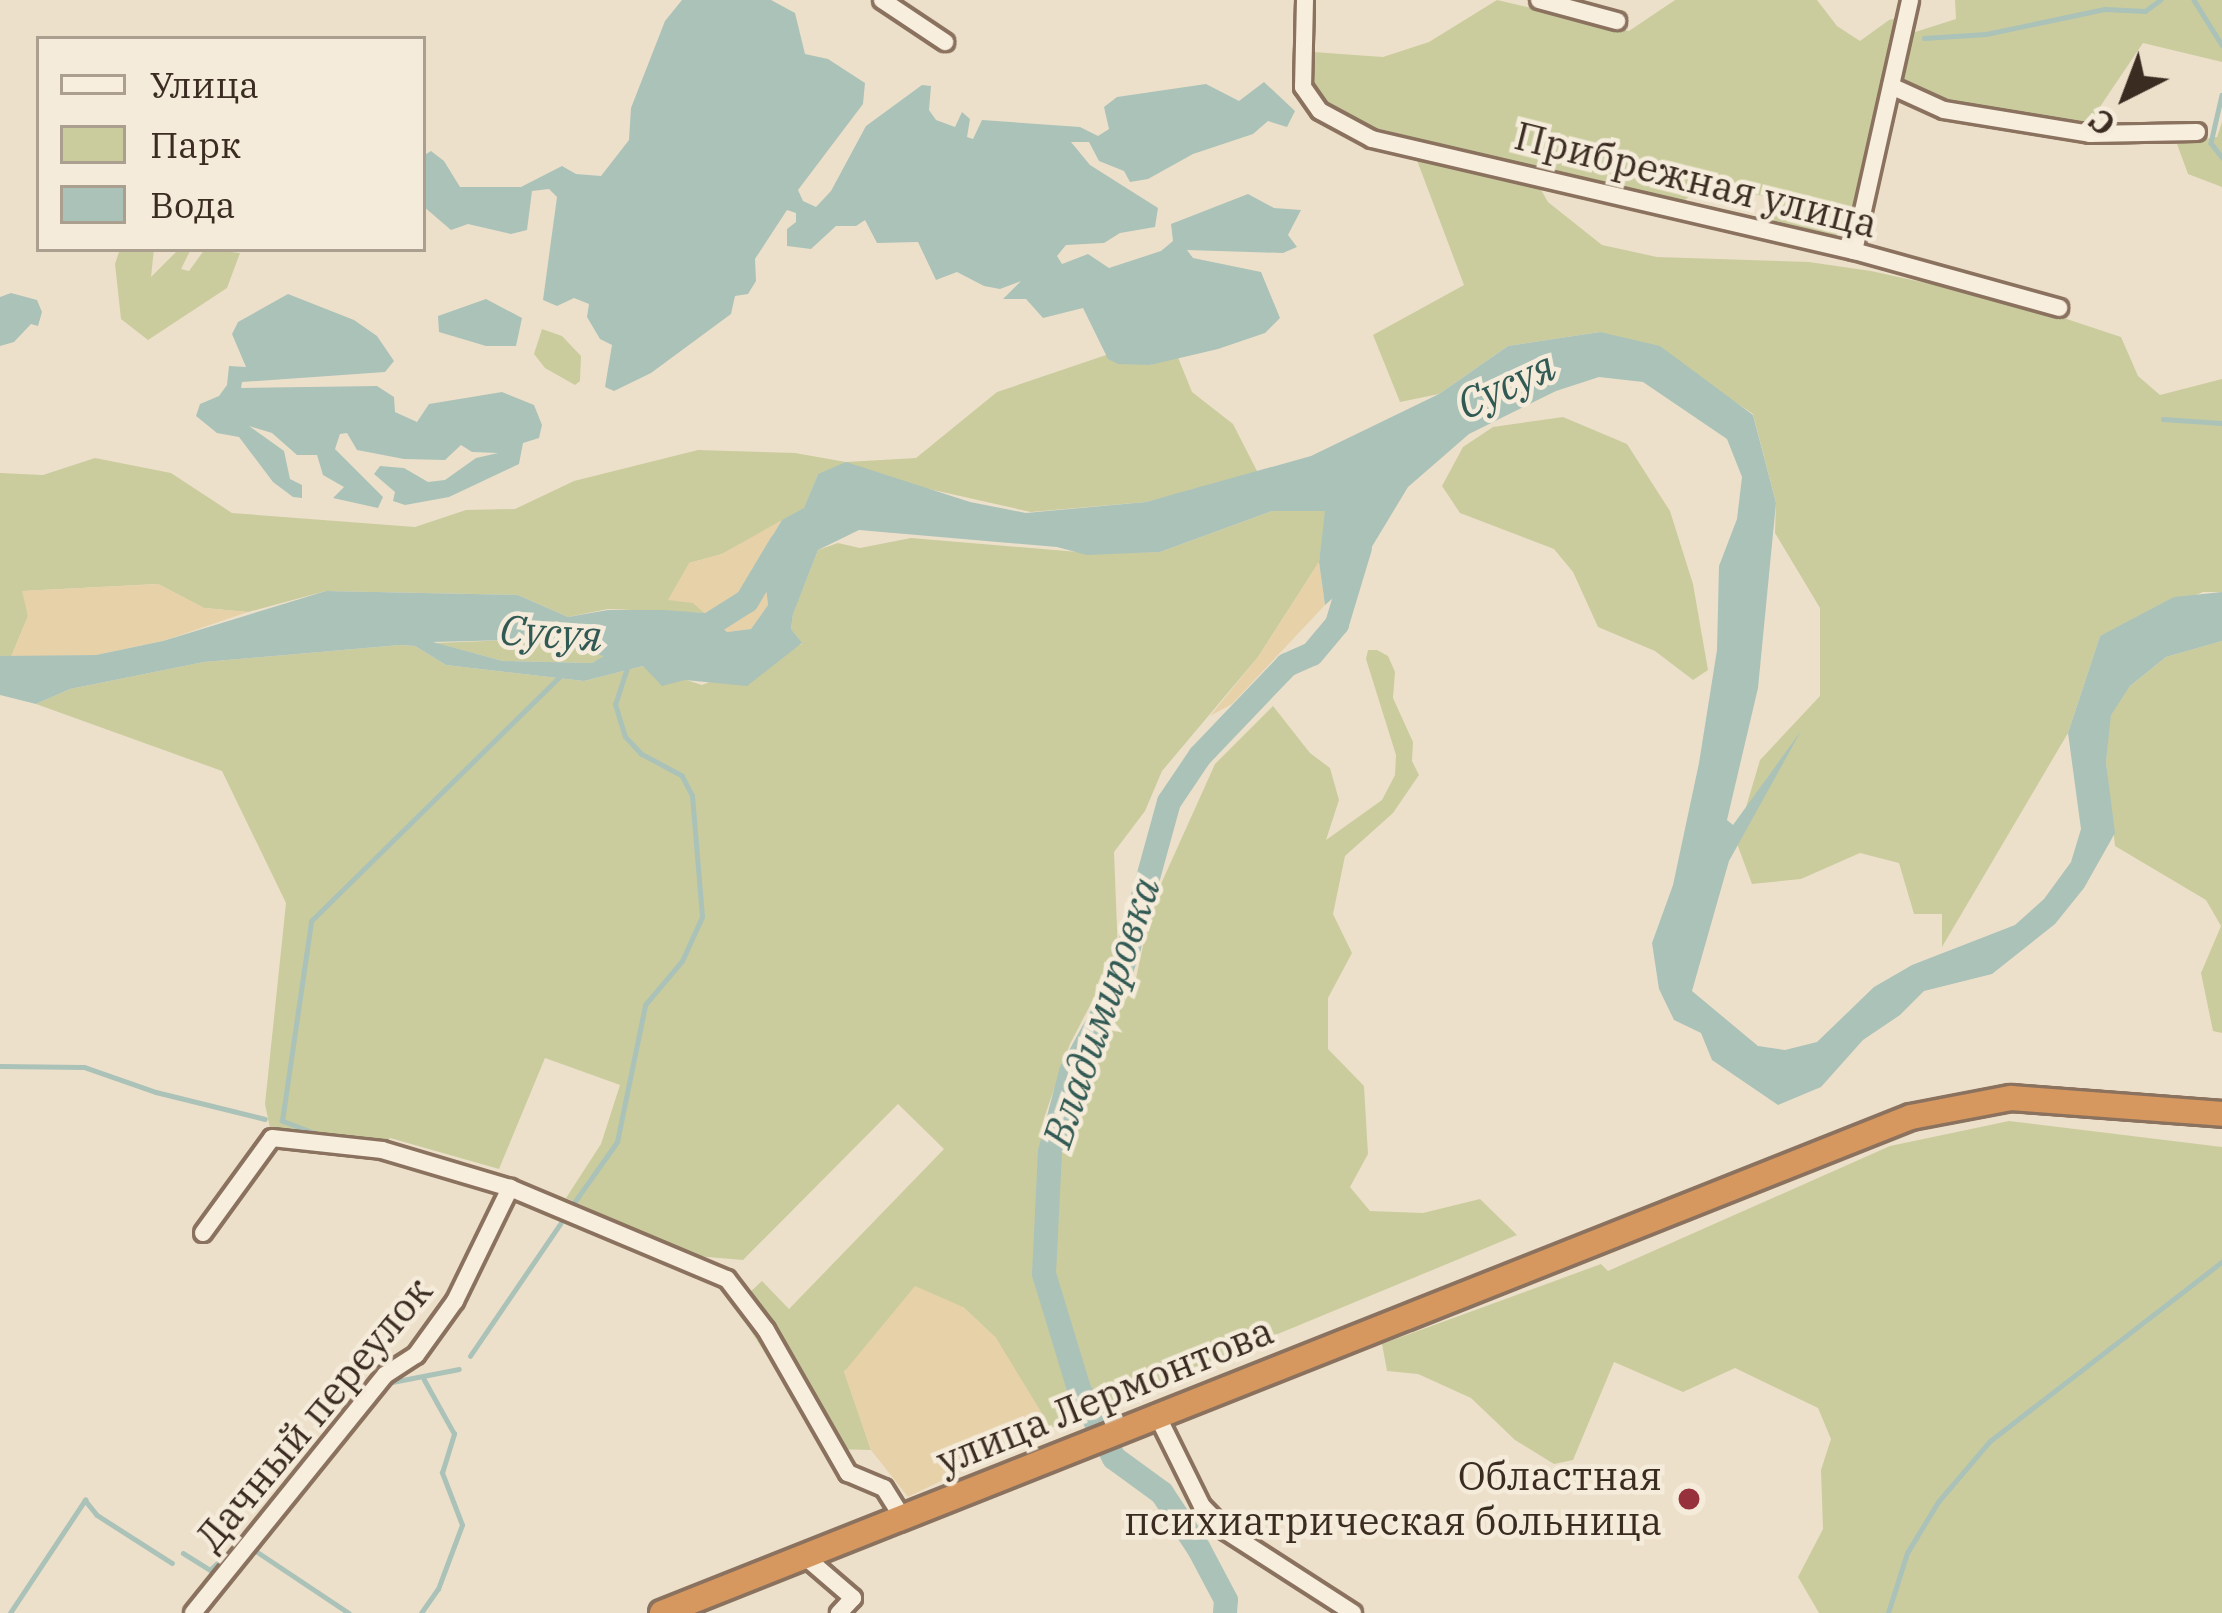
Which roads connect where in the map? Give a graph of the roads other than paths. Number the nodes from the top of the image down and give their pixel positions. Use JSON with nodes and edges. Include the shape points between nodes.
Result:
{"nodes":[{"id":1,"x":882,"y":0,"type":"edge"},
{"id":2,"x":1305,"y":0,"type":"edge"},
{"id":3,"x":1539,"y":0,"type":"edge"},
{"id":4,"x":1910,"y":0,"type":"edge"},
{"id":5,"x":1617,"y":21,"type":"dead end"},
{"id":6,"x":945,"y":42,"type":"dead end"},
{"id":7,"x":1891,"y":86,"type":"junction"},
{"id":8,"x":2197,"y":132,"type":"dead end"},
{"id":9,"x":1854,"y":251,"type":"junction"},
{"id":10,"x":2060,"y":308,"type":"dead end"},
{"id":11,"x":2222,"y":1114,"type":"edge"},
{"id":12,"x":509,"y":1188,"type":"junction"},
{"id":13,"x":203,"y":1233,"type":"dead end"},
{"id":14,"x":1156,"y":1413,"type":"junction"},
{"id":15,"x":902,"y":1517,"type":"junction"},
{"id":16,"x":803,"y":1555,"type":"junction"},
{"id":17,"x":193,"y":1613,"type":"edge"},
{"id":18,"x":662,"y":1613,"type":"edge"},
{"id":19,"x":839,"y":1613,"type":"edge"},
{"id":20,"x":1354,"y":1613,"type":"edge"}],
"edges":[{"from":1,"to":6,"type":"street"},
{"from":2,"to":9,"type":"street","name":"Прибрежная улица","via":[[1303,87],[1320,111],[1372,139]]},
{"from":3,"to":5,"type":"street"},
{"from":4,"to":7,"type":"street"},
{"from":7,"to":8,"type":"street","via":[[1944,110],[2090,134]]},
{"from":7,"to":9,"type":"street"},
{"from":9,"to":10,"type":"street","name":"Прибрежная улица"},
{"from":11,"to":14,"type":"highway","name":"улица Лермонтова","via":[[2059,1098],[1961,1104],[1911,1117]]},
{"from":12,"to":13,"type":"street","via":[[382,1150],[272,1138]]},
{"from":12,"to":15,"type":"street","via":[[727,1279],[766,1330],[848,1473],[884,1488]]},
{"from":12,"to":17,"type":"street","name":"Дачный переулок","via":[[455,1301],[416,1355],[385,1375]]},
{"from":14,"to":15,"type":"highway","name":"улица Лермонтова"},
{"from":14,"to":20,"type":"street","via":[[1202,1506],[1226,1531]]},
{"from":15,"to":16,"type":"highway","name":"улица Лермонтова"},
{"from":16,"to":18,"type":"highway","name":"улица Лермонтова"},
{"from":16,"to":19,"type":"street","via":[[853,1598]]}]}
